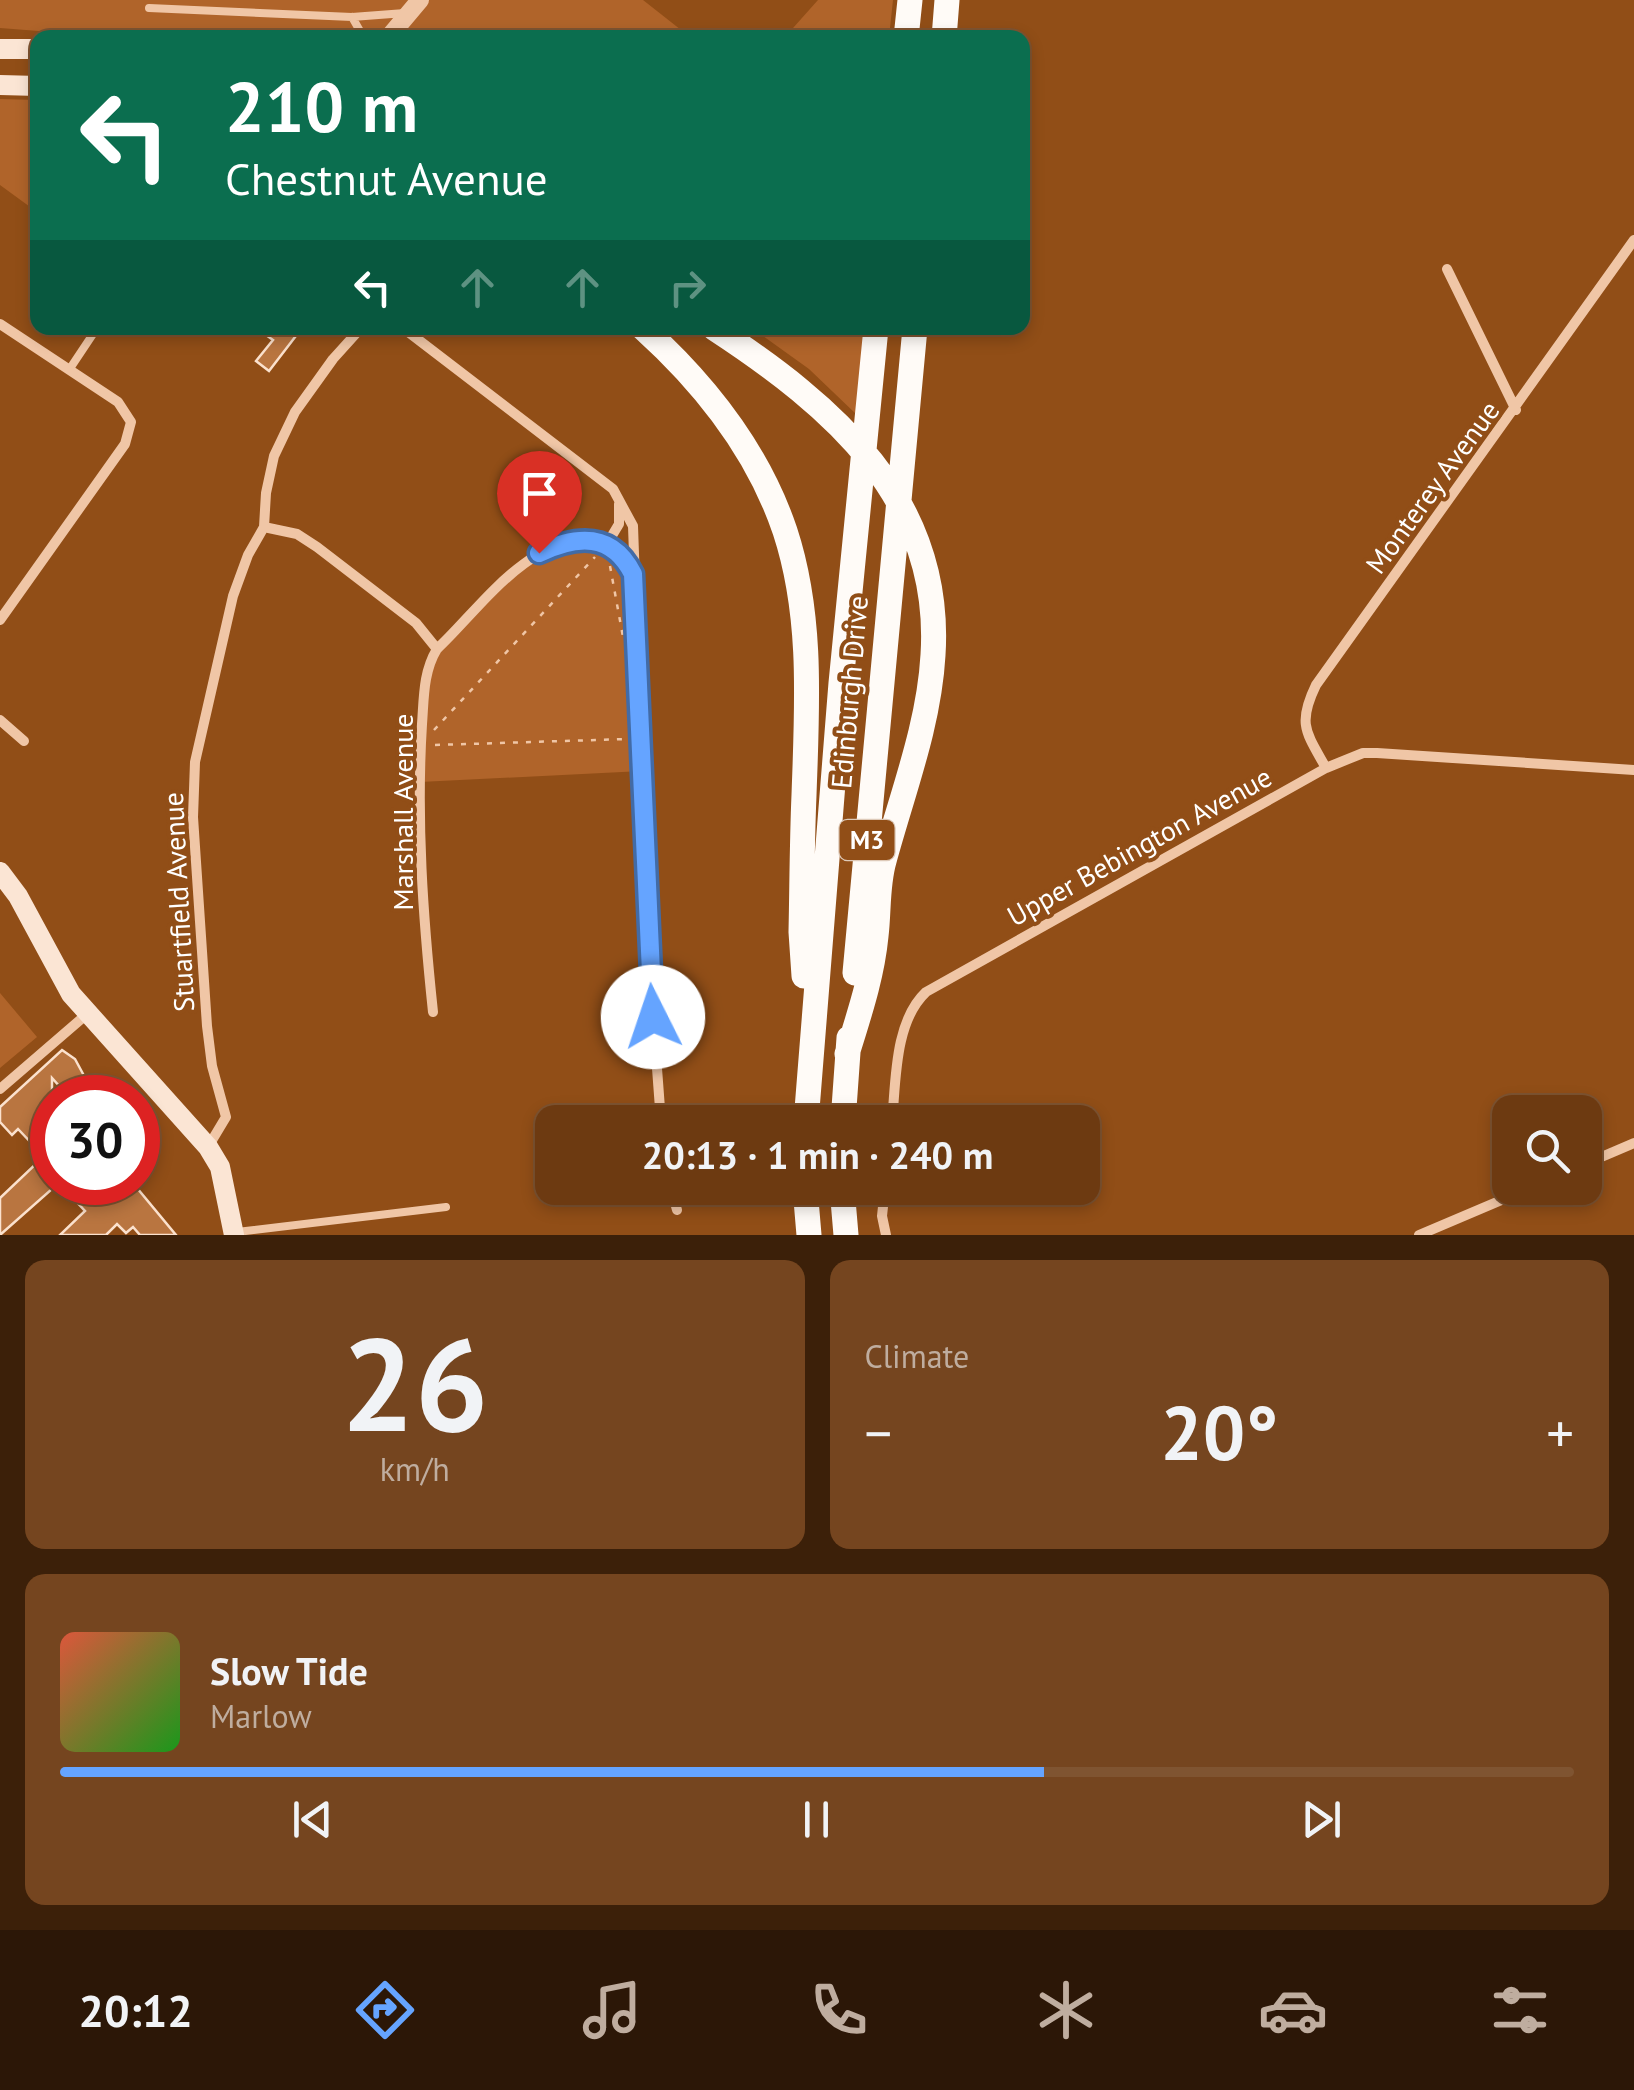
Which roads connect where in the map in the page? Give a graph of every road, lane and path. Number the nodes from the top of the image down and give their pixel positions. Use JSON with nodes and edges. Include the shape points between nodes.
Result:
{"nodes":[{"id":1,"x":910,"y":0,"type":"edge"},
{"id":2,"x":947,"y":0,"type":"edge"},
{"id":3,"x":415,"y":6,"type":"edge"},
{"id":4,"x":150,"y":8,"type":"dead end"},
{"id":5,"x":352,"y":17,"type":"junction"},
{"id":6,"x":359,"y":30,"type":"edge"},
{"id":7,"x":395,"y":30,"type":"edge"},
{"id":8,"x":907,"y":30,"type":"edge"},
{"id":9,"x":945,"y":30,"type":"edge"},
{"id":10,"x":0,"y":48,"type":"edge"},
{"id":11,"x":30,"y":49,"type":"edge"},
{"id":12,"x":0,"y":85,"type":"edge"},
{"id":13,"x":30,"y":86,"type":"edge"},
{"id":14,"x":1634,"y":240,"type":"edge"},
{"id":15,"x":1447,"y":269,"type":"dead end"},
{"id":16,"x":0,"y":324,"type":"edge"},
{"id":17,"x":93,"y":335,"type":"edge"},
{"id":18,"x":354,"y":335,"type":"edge"},
{"id":19,"x":412,"y":335,"type":"edge"},
{"id":20,"x":651,"y":335,"type":"edge"},
{"id":21,"x":724,"y":335,"type":"edge"},
{"id":22,"x":875,"y":335,"type":"edge"},
{"id":23,"x":913,"y":335,"type":"edge"},
{"id":24,"x":69,"y":370,"type":"junction"},
{"id":25,"x":1516,"y":410,"type":"junction"},
{"id":26,"x":613,"y":489,"type":"junction"},
{"id":27,"x":264,"y":527,"type":"junction"},
{"id":28,"x":606,"y":544,"type":"junction"},
{"id":29,"x":633,"y":574,"type":"junction"},
{"id":30,"x":0,"y":620,"type":"edge"},
{"id":31,"x":437,"y":649,"type":"junction"},
{"id":32,"x":0,"y":720,"type":"edge"},
{"id":33,"x":640,"y":739,"type":"junction"},
{"id":34,"x":24,"y":741,"type":"dead end"},
{"id":35,"x":421,"y":745,"type":"junction"},
{"id":36,"x":1326,"y":768,"type":"junction"},
{"id":37,"x":1634,"y":770,"type":"edge"},
{"id":38,"x":0,"y":872,"type":"edge"},
{"id":39,"x":433,"y":1012,"type":"dead end"},
{"id":40,"x":87,"y":1014,"type":"junction"},
{"id":41,"x":810,"y":1051,"type":"junction"},
{"id":42,"x":847,"y":1054,"type":"junction"},
{"id":43,"x":0,"y":1089,"type":"edge"},
{"id":44,"x":660,"y":1105,"type":"edge"},
{"id":45,"x":807,"y":1105,"type":"edge"},
{"id":46,"x":844,"y":1105,"type":"edge"},
{"id":47,"x":894,"y":1105,"type":"edge"},
{"id":48,"x":1634,"y":1143,"type":"edge"},
{"id":49,"x":208,"y":1147,"type":"junction"},
{"id":50,"x":1602,"y":1157,"type":"edge"},
{"id":51,"x":1492,"y":1204,"type":"edge"},
{"id":52,"x":676,"y":1205,"type":"edge"},
{"id":53,"x":806,"y":1205,"type":"edge"},
{"id":54,"x":843,"y":1205,"type":"edge"},
{"id":55,"x":884,"y":1205,"type":"edge"},
{"id":56,"x":446,"y":1207,"type":"dead end"},
{"id":57,"x":677,"y":1210,"type":"dead end"},
{"id":58,"x":234,"y":1234,"type":"edge"},
{"id":59,"x":809,"y":1235,"type":"edge"},
{"id":60,"x":846,"y":1235,"type":"edge"},
{"id":61,"x":886,"y":1235,"type":"edge"},
{"id":62,"x":1420,"y":1235,"type":"edge"}],
"edges":[{"from":1,"to":8,"type":"highway"},
{"from":2,"to":9,"type":"highway"},
{"from":3,"to":5,"type":"lane"},
{"from":3,"to":7,"type":"street"},
{"from":4,"to":5,"type":"lane"},
{"from":5,"to":6,"type":"lane"},
{"from":10,"to":11,"type":"main road"},
{"from":12,"to":13,"type":"main road"},
{"from":14,"to":25,"type":"street","name":"Monterey Avenue"},
{"from":15,"to":25,"type":"street"},
{"from":16,"to":24,"type":"street"},
{"from":17,"to":24,"type":"lane"},
{"from":18,"to":27,"type":"street","name":"Stuartfield Avenue","via":[[295,412],[274,456]]},
{"from":19,"to":26,"type":"street"},
{"from":20,"to":41,"type":"highway","via":[[696,379],[748,450],[795,567],[806,645],[801,932]]},
{"from":21,"to":42,"type":"highway","via":[[798,387],[866,453],[895,492],[930,589],[933,657],[925,712],[882,867],[867,991]]},
{"from":22,"to":41,"type":"highway","name":"Edinburgh Drive","number":"M3"},
{"from":23,"to":42,"type":"highway","name":"Edinburgh Drive","number":"M3"},
{"from":24,"to":30,"type":"street","via":[[118,402],[128,412],[130,430]]},
{"from":25,"to":36,"type":"street","name":"Monterey Avenue","via":[[1316,685],[1304,718]]},
{"from":26,"to":28,"type":"street","via":[[620,509]]},
{"from":26,"to":29,"type":"street","via":[[633,526]]},
{"from":27,"to":31,"type":"street","via":[[297,534],[317,548],[416,623]]},
{"from":27,"to":49,"type":"street","name":"Stuartfield Avenue","via":[[232,596],[195,762],[207,1026],[226,1117]]},
{"from":28,"to":29,"type":"street"},
{"from":28,"to":31,"type":"street","via":[[579,540],[539,553]]},
{"from":28,"to":35,"type":"path"},
{"from":29,"to":33,"type":"street"},
{"from":31,"to":35,"type":"street","name":"Marshall Avenue","via":[[425,680]]},
{"from":32,"to":34,"type":"street"},
{"from":33,"to":35,"type":"path"},
{"from":33,"to":44,"type":"street"},
{"from":35,"to":39,"type":"street","name":"Marshall Avenue","via":[[420,836]]},
{"from":36,"to":37,"type":"street","name":"Upper Bebington Avenue","via":[[1363,753]]},
{"from":36,"to":47,"type":"street","name":"Upper Bebington Avenue","via":[[934,985],[918,1000],[905,1033]]},
{"from":38,"to":40,"type":"main road"},
{"from":40,"to":43,"type":"street"},
{"from":40,"to":49,"type":"main road"},
{"from":41,"to":45,"type":"highway","name":"Edinburgh Drive","number":"M3"},
{"from":42,"to":46,"type":"highway","name":"Edinburgh Drive","number":"M3"},
{"from":48,"to":50,"type":"street"},
{"from":49,"to":58,"type":"main road","via":[[220,1167]]},
{"from":51,"to":62,"type":"street"},
{"from":52,"to":57,"type":"street"},
{"from":53,"to":59,"type":"highway"},
{"from":54,"to":60,"type":"highway"},
{"from":55,"to":61,"type":"street"},
{"from":56,"to":58,"type":"lane"}]}
